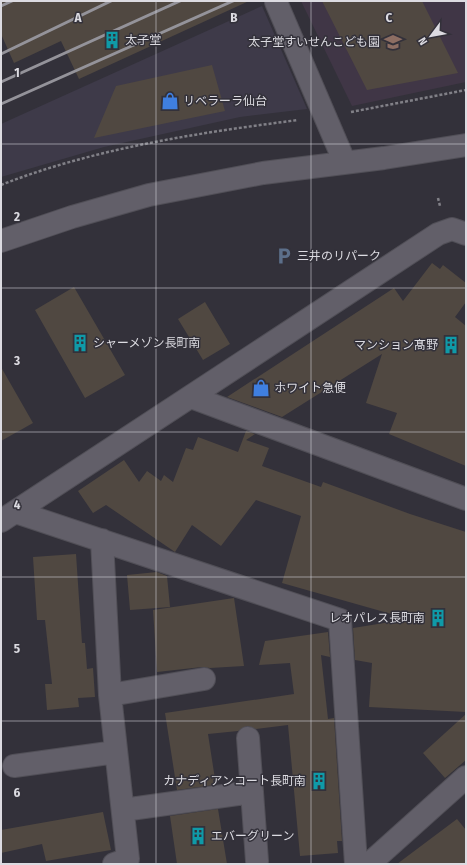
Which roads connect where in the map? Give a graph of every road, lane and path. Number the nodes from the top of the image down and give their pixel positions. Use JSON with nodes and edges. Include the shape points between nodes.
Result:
{"nodes":[{"id":1,"x":276,"y":2,"type":"dead end"},
{"id":2,"x":466,"y":90,"type":"edge"},
{"id":3,"x":325,"y":116,"type":"junction"},
{"id":4,"x":466,"y":145,"type":"edge"},
{"id":5,"x":346,"y":163,"type":"junction"},
{"id":6,"x":1,"y":185,"type":"edge"},
{"id":7,"x":466,"y":234,"type":"edge"},
{"id":8,"x":1,"y":241,"type":"edge"},
{"id":9,"x":191,"y":397,"type":"junction"},
{"id":10,"x":466,"y":500,"type":"edge"},
{"id":11,"x":9,"y":516,"type":"edge"},
{"id":12,"x":102,"y":540,"type":"junction"},
{"id":13,"x":204,"y":679,"type":"dead end"},
{"id":14,"x":110,"y":695,"type":"junction"},
{"id":15,"x":248,"y":738,"type":"dead end"},
{"id":16,"x":116,"y":752,"type":"junction"},
{"id":17,"x":14,"y":766,"type":"dead end"},
{"id":18,"x":466,"y":777,"type":"edge"},
{"id":19,"x":252,"y":792,"type":"junction"},
{"id":20,"x":123,"y":810,"type":"junction"},
{"id":21,"x":257,"y":861,"type":"dead end"},
{"id":22,"x":114,"y":864,"type":"edge"},
{"id":23,"x":356,"y":864,"type":"edge"},
{"id":24,"x":369,"y":864,"type":"edge"}],
"edges":[{"from":1,"to":3,"type":"street"},
{"from":2,"to":3,"type":"path"},
{"from":3,"to":5,"type":"street"},
{"from":3,"to":6,"type":"path","via":[[207,132],[83,159]]},
{"from":4,"to":5,"type":"street"},
{"from":5,"to":8,"type":"street","via":[[263,174],[149,195]]},
{"from":7,"to":9,"type":"street","via":[[452,229],[438,234]]},
{"from":9,"to":10,"type":"street"},
{"from":9,"to":11,"type":"street"},
{"from":11,"to":12,"type":"street"},
{"from":12,"to":14,"type":"street"},
{"from":12,"to":23,"type":"street","via":[[340,620]]},
{"from":13,"to":14,"type":"street"},
{"from":14,"to":16,"type":"street"},
{"from":15,"to":19,"type":"street"},
{"from":16,"to":17,"type":"street"},
{"from":16,"to":20,"type":"street"},
{"from":18,"to":24,"type":"street"},
{"from":19,"to":20,"type":"street"},
{"from":19,"to":21,"type":"street"},
{"from":20,"to":22,"type":"street","via":[[128,859]]}]}
